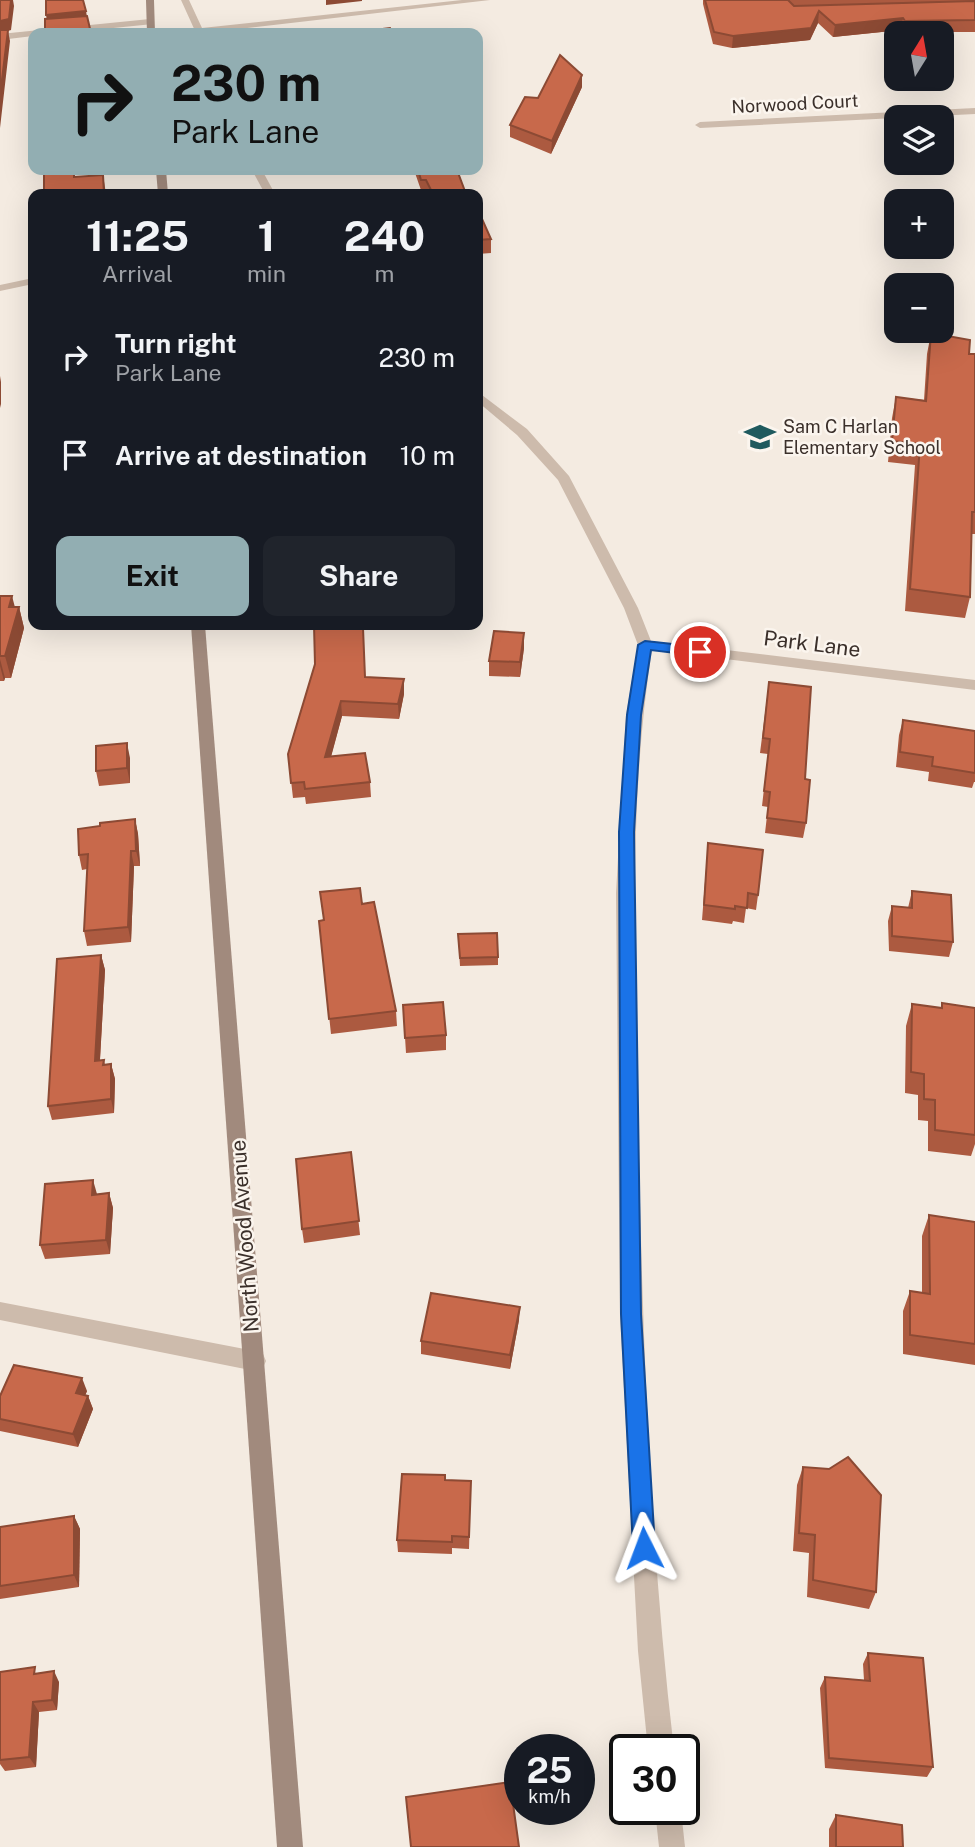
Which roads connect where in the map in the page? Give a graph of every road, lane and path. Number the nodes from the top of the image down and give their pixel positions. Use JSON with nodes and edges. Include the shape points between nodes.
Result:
{"nodes":[{"id":1,"x":149,"y":0,"type":"edge"},
{"id":2,"x":185,"y":0,"type":"edge"},
{"id":3,"x":486,"y":0,"type":"edge"},
{"id":4,"x":150,"y":22,"type":"junction"},
{"id":5,"x":90,"y":28,"type":"edge"},
{"id":6,"x":151,"y":28,"type":"edge"},
{"id":7,"x":198,"y":28,"type":"edge"},
{"id":8,"x":236,"y":28,"type":"edge"},
{"id":9,"x":28,"y":34,"type":"edge"},
{"id":10,"x":0,"y":37,"type":"edge"},
{"id":11,"x":975,"y":111,"type":"edge"},
{"id":12,"x":701,"y":125,"type":"dead end"},
{"id":13,"x":28,"y":282,"type":"edge"},
{"id":14,"x":0,"y":288,"type":"edge"},
{"id":15,"x":483,"y":400,"type":"edge"},
{"id":16,"x":198,"y":630,"type":"edge"},
{"id":17,"x":645,"y":645,"type":"junction"},
{"id":18,"x":975,"y":685,"type":"edge"},
{"id":19,"x":0,"y":1311,"type":"edge"},
{"id":20,"x":255,"y":1361,"type":"junction"},
{"id":21,"x":659,"y":1734,"type":"edge"},
{"id":22,"x":670,"y":1825,"type":"edge"},
{"id":23,"x":290,"y":1847,"type":"edge"},
{"id":24,"x":672,"y":1847,"type":"edge"}],
"edges":[{"from":1,"to":4,"type":"main road"},
{"from":2,"to":7,"type":"street"},
{"from":3,"to":8,"type":"street"},
{"from":4,"to":5,"type":"street"},
{"from":4,"to":6,"type":"main road"},
{"from":9,"to":10,"type":"street"},
{"from":11,"to":12,"type":"street","name":"Norwood Court"},
{"from":13,"to":14,"type":"street"},
{"from":15,"to":17,"type":"street","via":[[522,432],[564,480],[631,608]]},
{"from":16,"to":20,"type":"main road","name":"North Wood Avenue"},
{"from":17,"to":18,"type":"street","name":"Park Lane"},
{"from":17,"to":21,"type":"street","via":[[634,715],[626,832],[631,1287],[650,1651]]},
{"from":19,"to":20,"type":"street"},
{"from":20,"to":23,"type":"main road","name":"North Wood Avenue"},
{"from":22,"to":24,"type":"street"}]}
